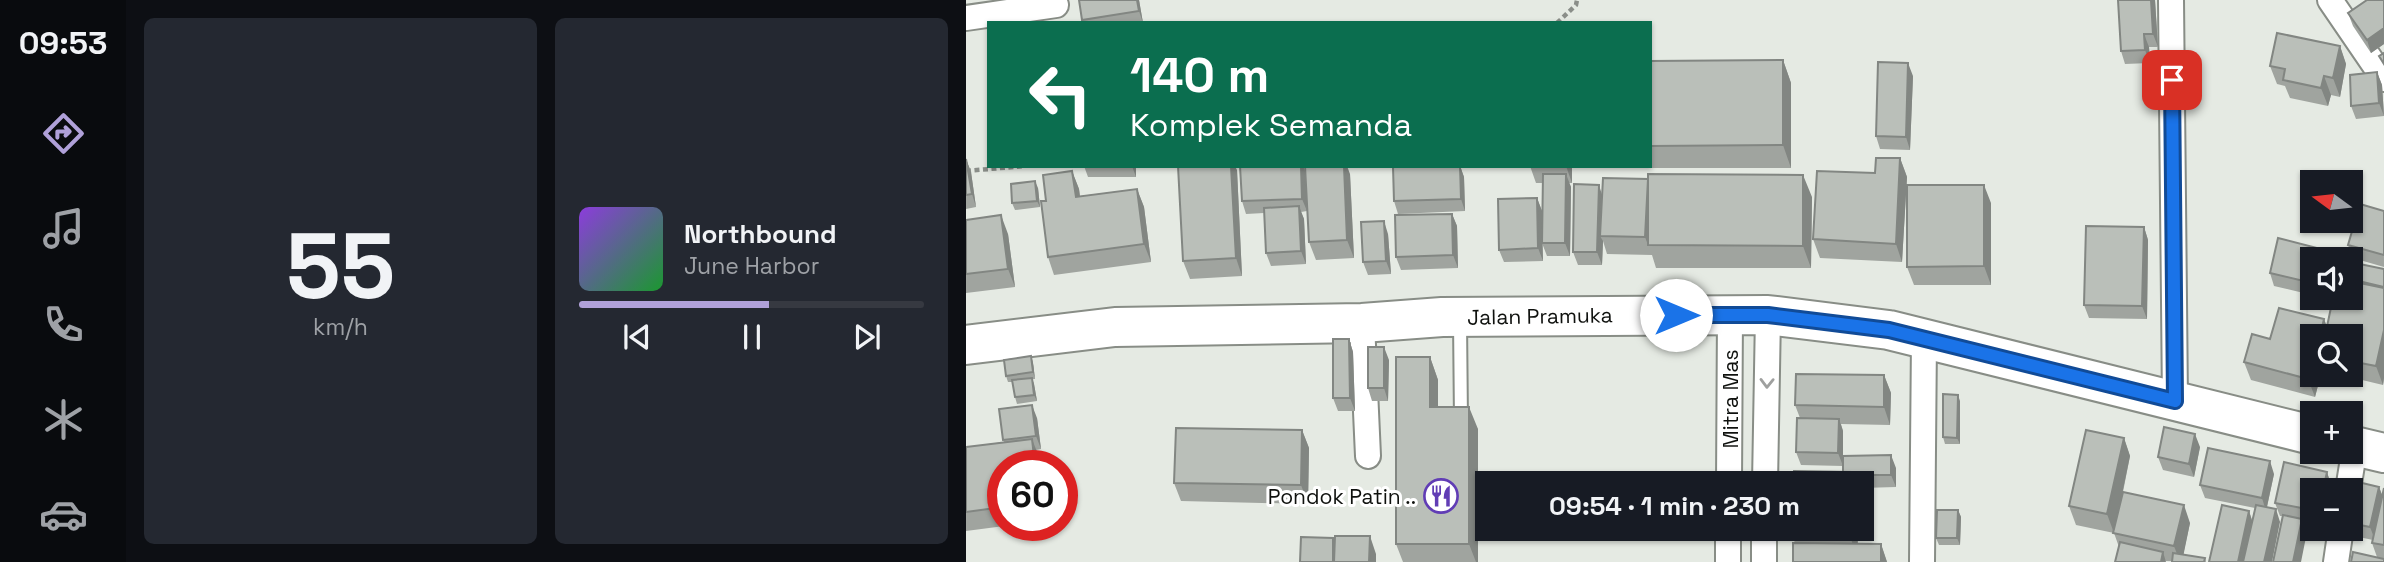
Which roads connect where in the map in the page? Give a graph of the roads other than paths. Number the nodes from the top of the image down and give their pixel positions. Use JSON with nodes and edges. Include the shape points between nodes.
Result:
{"nodes":[{"id":1,"x":2171,"y":0,"type":"edge"},
{"id":2,"x":2330,"y":0,"type":"edge"},
{"id":3,"x":1056,"y":5,"type":"dead end"},
{"id":4,"x":966,"y":18,"type":"edge"},
{"id":5,"x":2384,"y":79,"type":"edge"},
{"id":6,"x":1730,"y":314,"type":"junction"},
{"id":7,"x":1768,"y":315,"type":"junction"},
{"id":8,"x":1460,"y":317,"type":"junction"},
{"id":9,"x":1362,"y":323,"type":"junction"},
{"id":10,"x":1924,"y":338,"type":"junction"},
{"id":11,"x":966,"y":345,"type":"edge"},
{"id":12,"x":2175,"y":401,"type":"junction"},
{"id":13,"x":1461,"y":422,"type":"edge"},
{"id":14,"x":2300,"y":432,"type":"edge"},
{"id":15,"x":1368,"y":456,"type":"dead end"},
{"id":16,"x":1729,"y":471,"type":"edge"},
{"id":17,"x":1765,"y":471,"type":"edge"},
{"id":18,"x":1728,"y":541,"type":"edge"},
{"id":19,"x":1764,"y":541,"type":"edge"},
{"id":20,"x":2340,"y":541,"type":"edge"},
{"id":21,"x":1728,"y":562,"type":"edge"},
{"id":22,"x":1764,"y":562,"type":"edge"},
{"id":23,"x":1922,"y":562,"type":"edge"},
{"id":24,"x":2336,"y":562,"type":"edge"}],
"edges":[{"from":1,"to":12,"type":"street"},
{"from":2,"to":5,"type":"street"},
{"from":3,"to":4,"type":"street"},
{"from":6,"to":7,"type":"main road","name":"Jalan Pramuka"},
{"from":6,"to":8,"type":"main road","name":"Jalan Pramuka"},
{"from":6,"to":16,"type":"street","name":"Mitra Mas"},
{"from":7,"to":10,"type":"main road","name":"Jalan Pramuka"},
{"from":7,"to":17,"type":"street","name":"Mitra Mas","one_way":true},
{"from":8,"to":9,"type":"main road","name":"Jalan Pramuka"},
{"from":8,"to":13,"type":"lane"},
{"from":9,"to":11,"type":"main road","name":"Jalan Pramuka","via":[[1115,327]]},
{"from":9,"to":15,"type":"street"},
{"from":10,"to":12,"type":"main road","name":"Jalan Pramuka"},
{"from":10,"to":23,"type":"street"},
{"from":12,"to":14,"type":"main road","name":"Jalan Pramuka"},
{"from":18,"to":21,"type":"street"},
{"from":19,"to":22,"type":"street"},
{"from":20,"to":24,"type":"street"}]}
